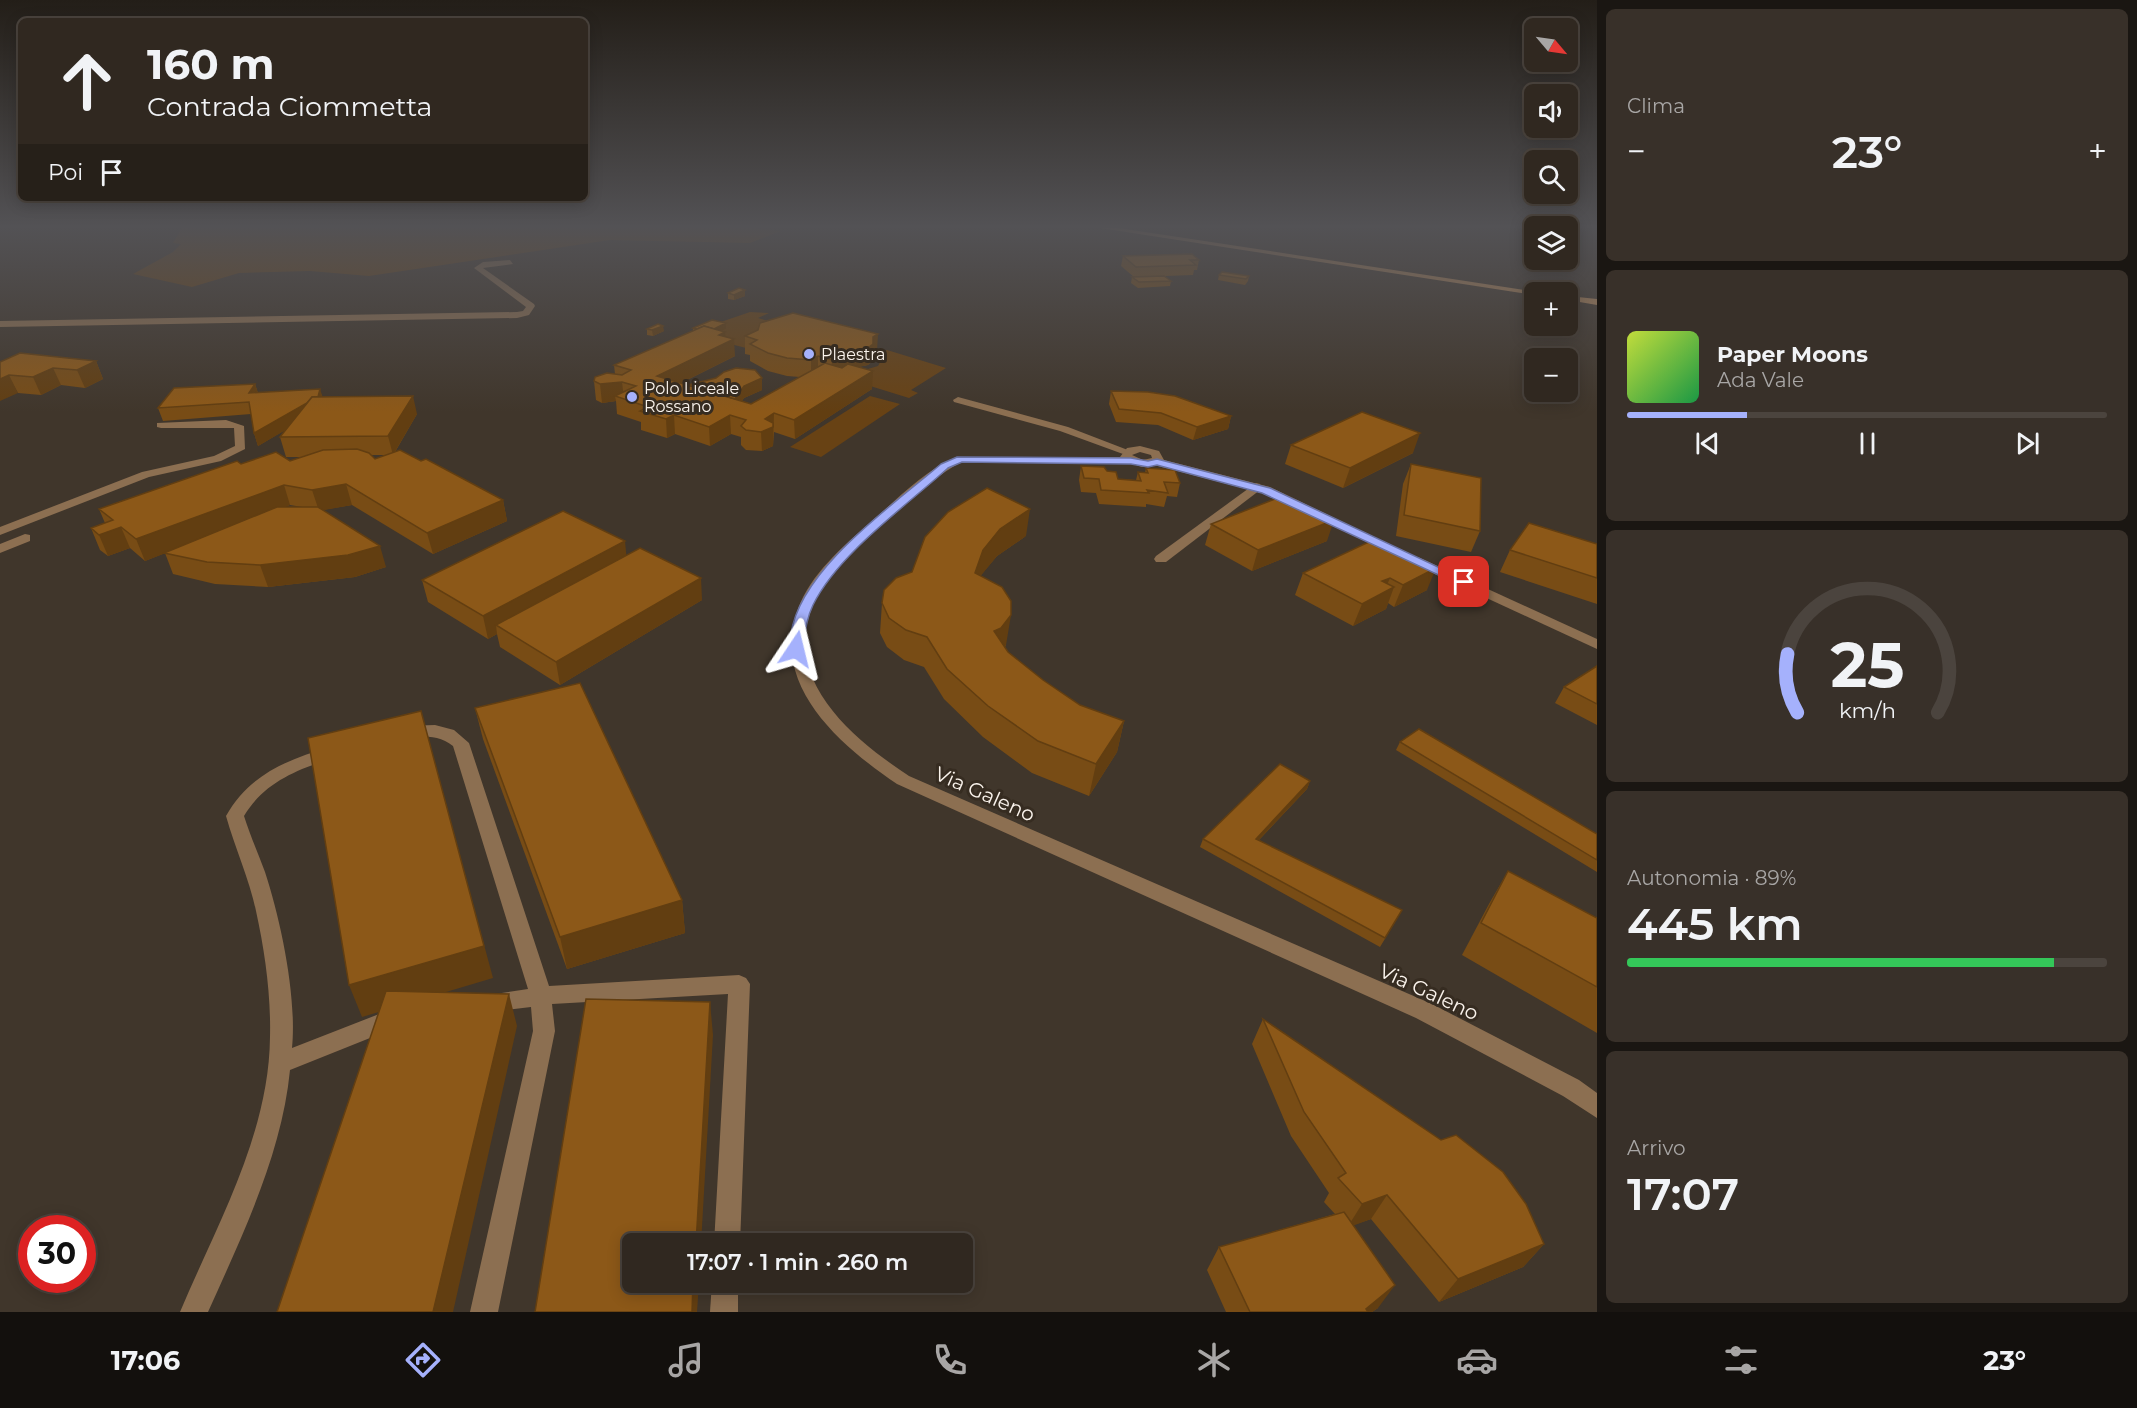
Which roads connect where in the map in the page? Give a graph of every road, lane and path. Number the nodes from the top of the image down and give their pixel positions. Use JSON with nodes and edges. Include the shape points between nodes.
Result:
{"nodes":[{"id":1,"x":508,"y":289,"type":"edge"},
{"id":2,"x":1509,"y":289,"type":"edge"},
{"id":3,"x":1524,"y":291,"type":"edge"},
{"id":4,"x":1578,"y":299,"type":"edge"},
{"id":5,"x":1597,"y":302,"type":"edge"},
{"id":6,"x":0,"y":324,"type":"edge"},
{"id":7,"x":958,"y":400,"type":"dead end"},
{"id":8,"x":161,"y":426,"type":"dead end"},
{"id":9,"x":1129,"y":456,"type":"junction"},
{"id":10,"x":1256,"y":487,"type":"junction"},
{"id":11,"x":0,"y":531,"type":"edge"},
{"id":12,"x":25,"y":538,"type":"dead end"},
{"id":13,"x":0,"y":549,"type":"edge"},
{"id":14,"x":1161,"y":560,"type":"dead end"},
{"id":15,"x":1597,"y":645,"type":"edge"},
{"id":16,"x":386,"y":735,"type":"edge"},
{"id":17,"x":346,"y":748,"type":"edge"},
{"id":18,"x":542,"y":996,"type":"junction"},
{"id":19,"x":466,"y":1006,"type":"edge"},
{"id":20,"x":409,"y":1014,"type":"edge"},
{"id":21,"x":279,"y":1064,"type":"junction"},
{"id":22,"x":1597,"y":1107,"type":"edge"},
{"id":23,"x":728,"y":1233,"type":"edge"},
{"id":24,"x":725,"y":1293,"type":"edge"},
{"id":25,"x":194,"y":1312,"type":"edge"},
{"id":26,"x":484,"y":1312,"type":"edge"},
{"id":27,"x":724,"y":1312,"type":"edge"}],
"edges":[{"from":1,"to":6,"type":"street","via":[[531,306],[526,313]]},
{"from":2,"to":3,"type":"main road"},
{"from":4,"to":5,"type":"main road"},
{"from":7,"to":9,"type":"street","via":[[1064,429]]},
{"from":8,"to":11,"type":"street","via":[[239,426],[240,447],[218,459],[146,474]]},
{"from":9,"to":10,"type":"street","name":"Via Galeno","via":[[1148,464],[1157,462]]},
{"from":9,"to":22,"type":"street","name":"Via Galeno","via":[[960,459],[945,466],[843,555],[806,606],[796,649],[804,681],[823,712],[876,764],[903,780],[1424,1011],[1561,1082]]},
{"from":10,"to":14,"type":"street"},
{"from":10,"to":15,"type":"street","name":"Via Galeno"},
{"from":12,"to":13,"type":"street"},
{"from":16,"to":18,"type":"street","via":[[428,729],[450,733],[461,743]]},
{"from":17,"to":21,"type":"street","via":[[272,774],[245,797],[235,816],[258,880],[270,942],[281,1005]]},
{"from":18,"to":19,"type":"street"},
{"from":18,"to":23,"type":"street","via":[[739,984]]},
{"from":18,"to":26,"type":"street","via":[[544,1031]]},
{"from":20,"to":21,"type":"street"},
{"from":21,"to":25,"type":"street","via":[[262,1142]]},
{"from":24,"to":27,"type":"street"}]}
